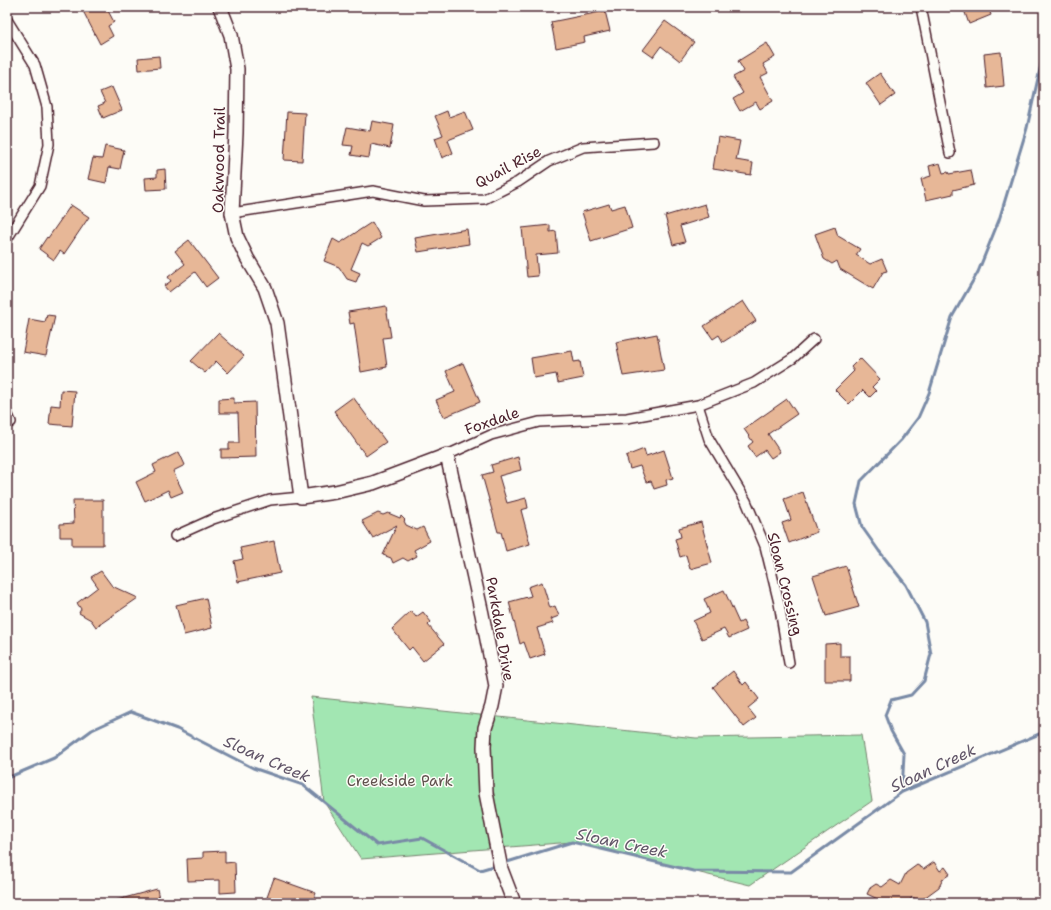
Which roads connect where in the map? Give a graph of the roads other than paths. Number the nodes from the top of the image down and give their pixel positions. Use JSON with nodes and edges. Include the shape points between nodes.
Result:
{"nodes":[{"id":1,"x":220,"y":7,"type":"edge"},
{"id":2,"x":921,"y":7,"type":"edge"},
{"id":3,"x":7,"y":20,"type":"edge"},
{"id":4,"x":654,"y":142,"type":"dead end"},
{"id":5,"x":950,"y":153,"type":"dead end"},
{"id":6,"x":232,"y":213,"type":"junction"},
{"id":7,"x":7,"y":239,"type":"edge"},
{"id":8,"x":814,"y":339,"type":"dead end"},
{"id":9,"x":698,"y":405,"type":"junction"},
{"id":10,"x":7,"y":413,"type":"edge"},
{"id":11,"x":11,"y":422,"type":"dead end"},
{"id":12,"x":447,"y":455,"type":"junction"},
{"id":13,"x":301,"y":497,"type":"junction"},
{"id":14,"x":175,"y":536,"type":"dead end"},
{"id":15,"x":789,"y":663,"type":"dead end"},
{"id":16,"x":514,"y":903,"type":"edge"}],
"edges":[{"from":1,"to":6,"type":"street","name":"Oakwood Trail","via":[[231,35],[237,69]]},
{"from":2,"to":5,"type":"street"},
{"from":3,"to":7,"type":"street","via":[[34,65],[47,107],[49,144],[40,186]]},
{"from":4,"to":6,"type":"street","name":"Quail Rise","via":[[583,147],[549,161],[518,182],[484,199],[424,201],[373,191]]},
{"from":6,"to":13,"type":"street","name":"Oakwood Trail","via":[[237,237],[265,288],[277,323]]},
{"from":8,"to":9,"type":"street","name":"Foxdale","via":[[792,359],[754,383]]},
{"from":9,"to":12,"type":"street","name":"Foxdale","via":[[627,418],[539,422],[491,435]]},
{"from":9,"to":15,"type":"street","name":"Sloan Crossing","via":[[709,439],[746,501],[765,546],[779,603]]},
{"from":10,"to":11,"type":"street"},
{"from":12,"to":13,"type":"street","name":"Foxdale","via":[[373,483]]},
{"from":12,"to":16,"type":"street","name":"Parkdale Drive","via":[[496,686],[485,728],[486,793],[501,869]]},
{"from":13,"to":14,"type":"street","name":"Foxdale","via":[[270,500],[213,519]]}]}
